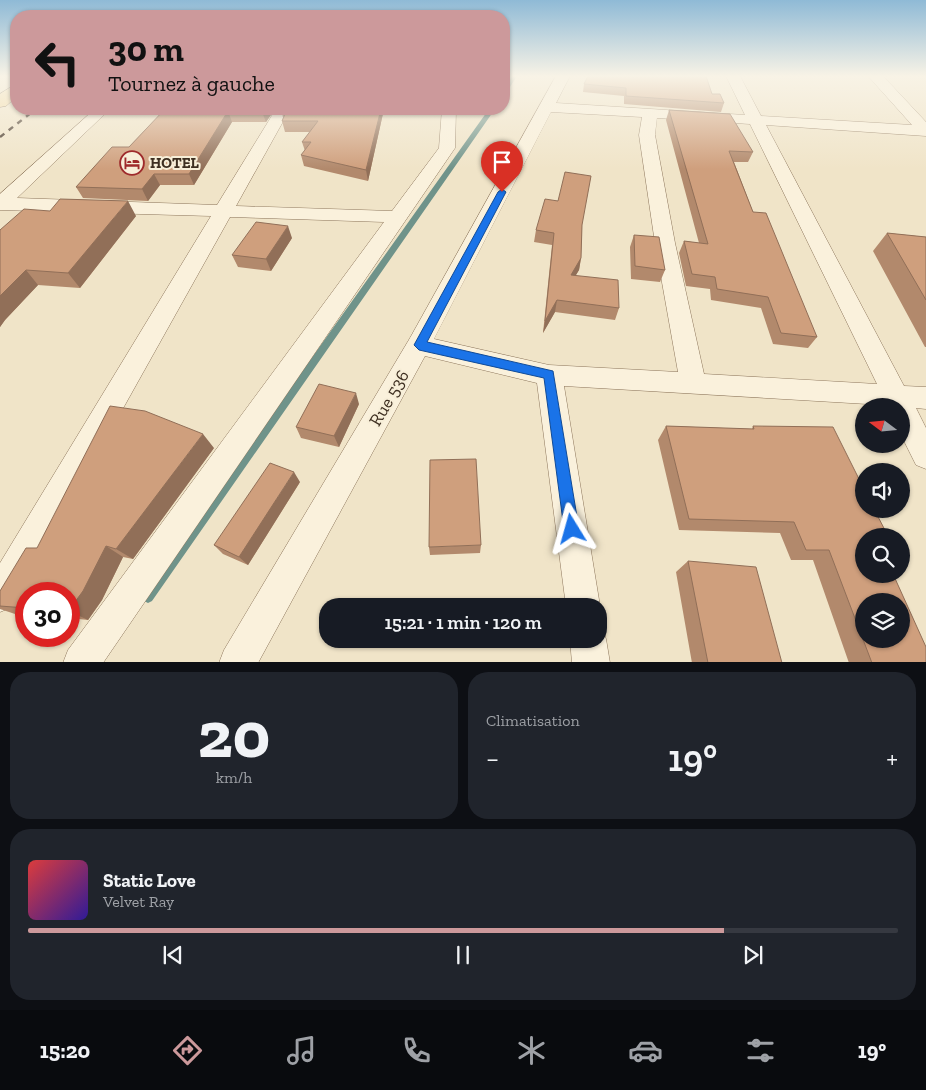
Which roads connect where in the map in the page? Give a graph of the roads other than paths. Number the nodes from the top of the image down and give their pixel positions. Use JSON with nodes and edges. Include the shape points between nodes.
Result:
{"nodes":[{"id":1,"x":548,"y":107,"type":"joint"},
{"id":2,"x":749,"y":107,"type":"edge"},
{"id":3,"x":904,"y":107,"type":"edge"},
{"id":4,"x":650,"y":113,"type":"junction"},
{"id":5,"x":96,"y":115,"type":"edge"},
{"id":6,"x":280,"y":115,"type":"edge"},
{"id":7,"x":449,"y":115,"type":"edge"},
{"id":8,"x":756,"y":120,"type":"junction"},
{"id":9,"x":926,"y":131,"type":"edge"},
{"id":10,"x":0,"y":204,"type":"edge"},
{"id":11,"x":224,"y":211,"type":"junction"},
{"id":12,"x":399,"y":217,"type":"junction"},
{"id":13,"x":419,"y":345,"type":"junction"},
{"id":14,"x":549,"y":375,"type":"junction"},
{"id":15,"x":693,"y":383,"type":"junction"},
{"id":16,"x":896,"y":398,"type":"edge"},
{"id":17,"x":926,"y":398,"type":"edge"},
{"id":18,"x":855,"y":399,"type":"edge"},
{"id":19,"x":910,"y":401,"type":"edge"},
{"id":20,"x":910,"y":425,"type":"edge"},
{"id":21,"x":926,"y":456,"type":"edge"},
{"id":22,"x":0,"y":595,"type":"edge"},
{"id":23,"x":582,"y":598,"type":"edge"},
{"id":24,"x":589,"y":648,"type":"edge"},
{"id":25,"x":81,"y":662,"type":"edge"},
{"id":26,"x":237,"y":662,"type":"edge"},
{"id":27,"x":591,"y":662,"type":"edge"}],
"edges":[{"from":1,"to":4,"type":"street"},
{"from":1,"to":13,"type":"street","name":"Rue 536"},
{"from":2,"to":8,"type":"street"},
{"from":3,"to":9,"type":"street"},
{"from":4,"to":8,"type":"street"},
{"from":4,"to":15,"type":"street","via":[[647,135]]},
{"from":5,"to":10,"type":"street"},
{"from":6,"to":11,"type":"street"},
{"from":7,"to":12,"type":"street","via":[[447,148]]},
{"from":8,"to":9,"type":"street"},
{"from":8,"to":16,"type":"street"},
{"from":10,"to":11,"type":"street"},
{"from":11,"to":12,"type":"street"},
{"from":11,"to":22,"type":"street"},
{"from":12,"to":25,"type":"street"},
{"from":13,"to":14,"type":"street"},
{"from":13,"to":26,"type":"street","name":"Rue 536"},
{"from":14,"to":15,"type":"street"},
{"from":14,"to":23,"type":"street"},
{"from":15,"to":18,"type":"street"},
{"from":17,"to":19,"type":"street"},
{"from":20,"to":21,"type":"street"},
{"from":24,"to":27,"type":"street"}]}
